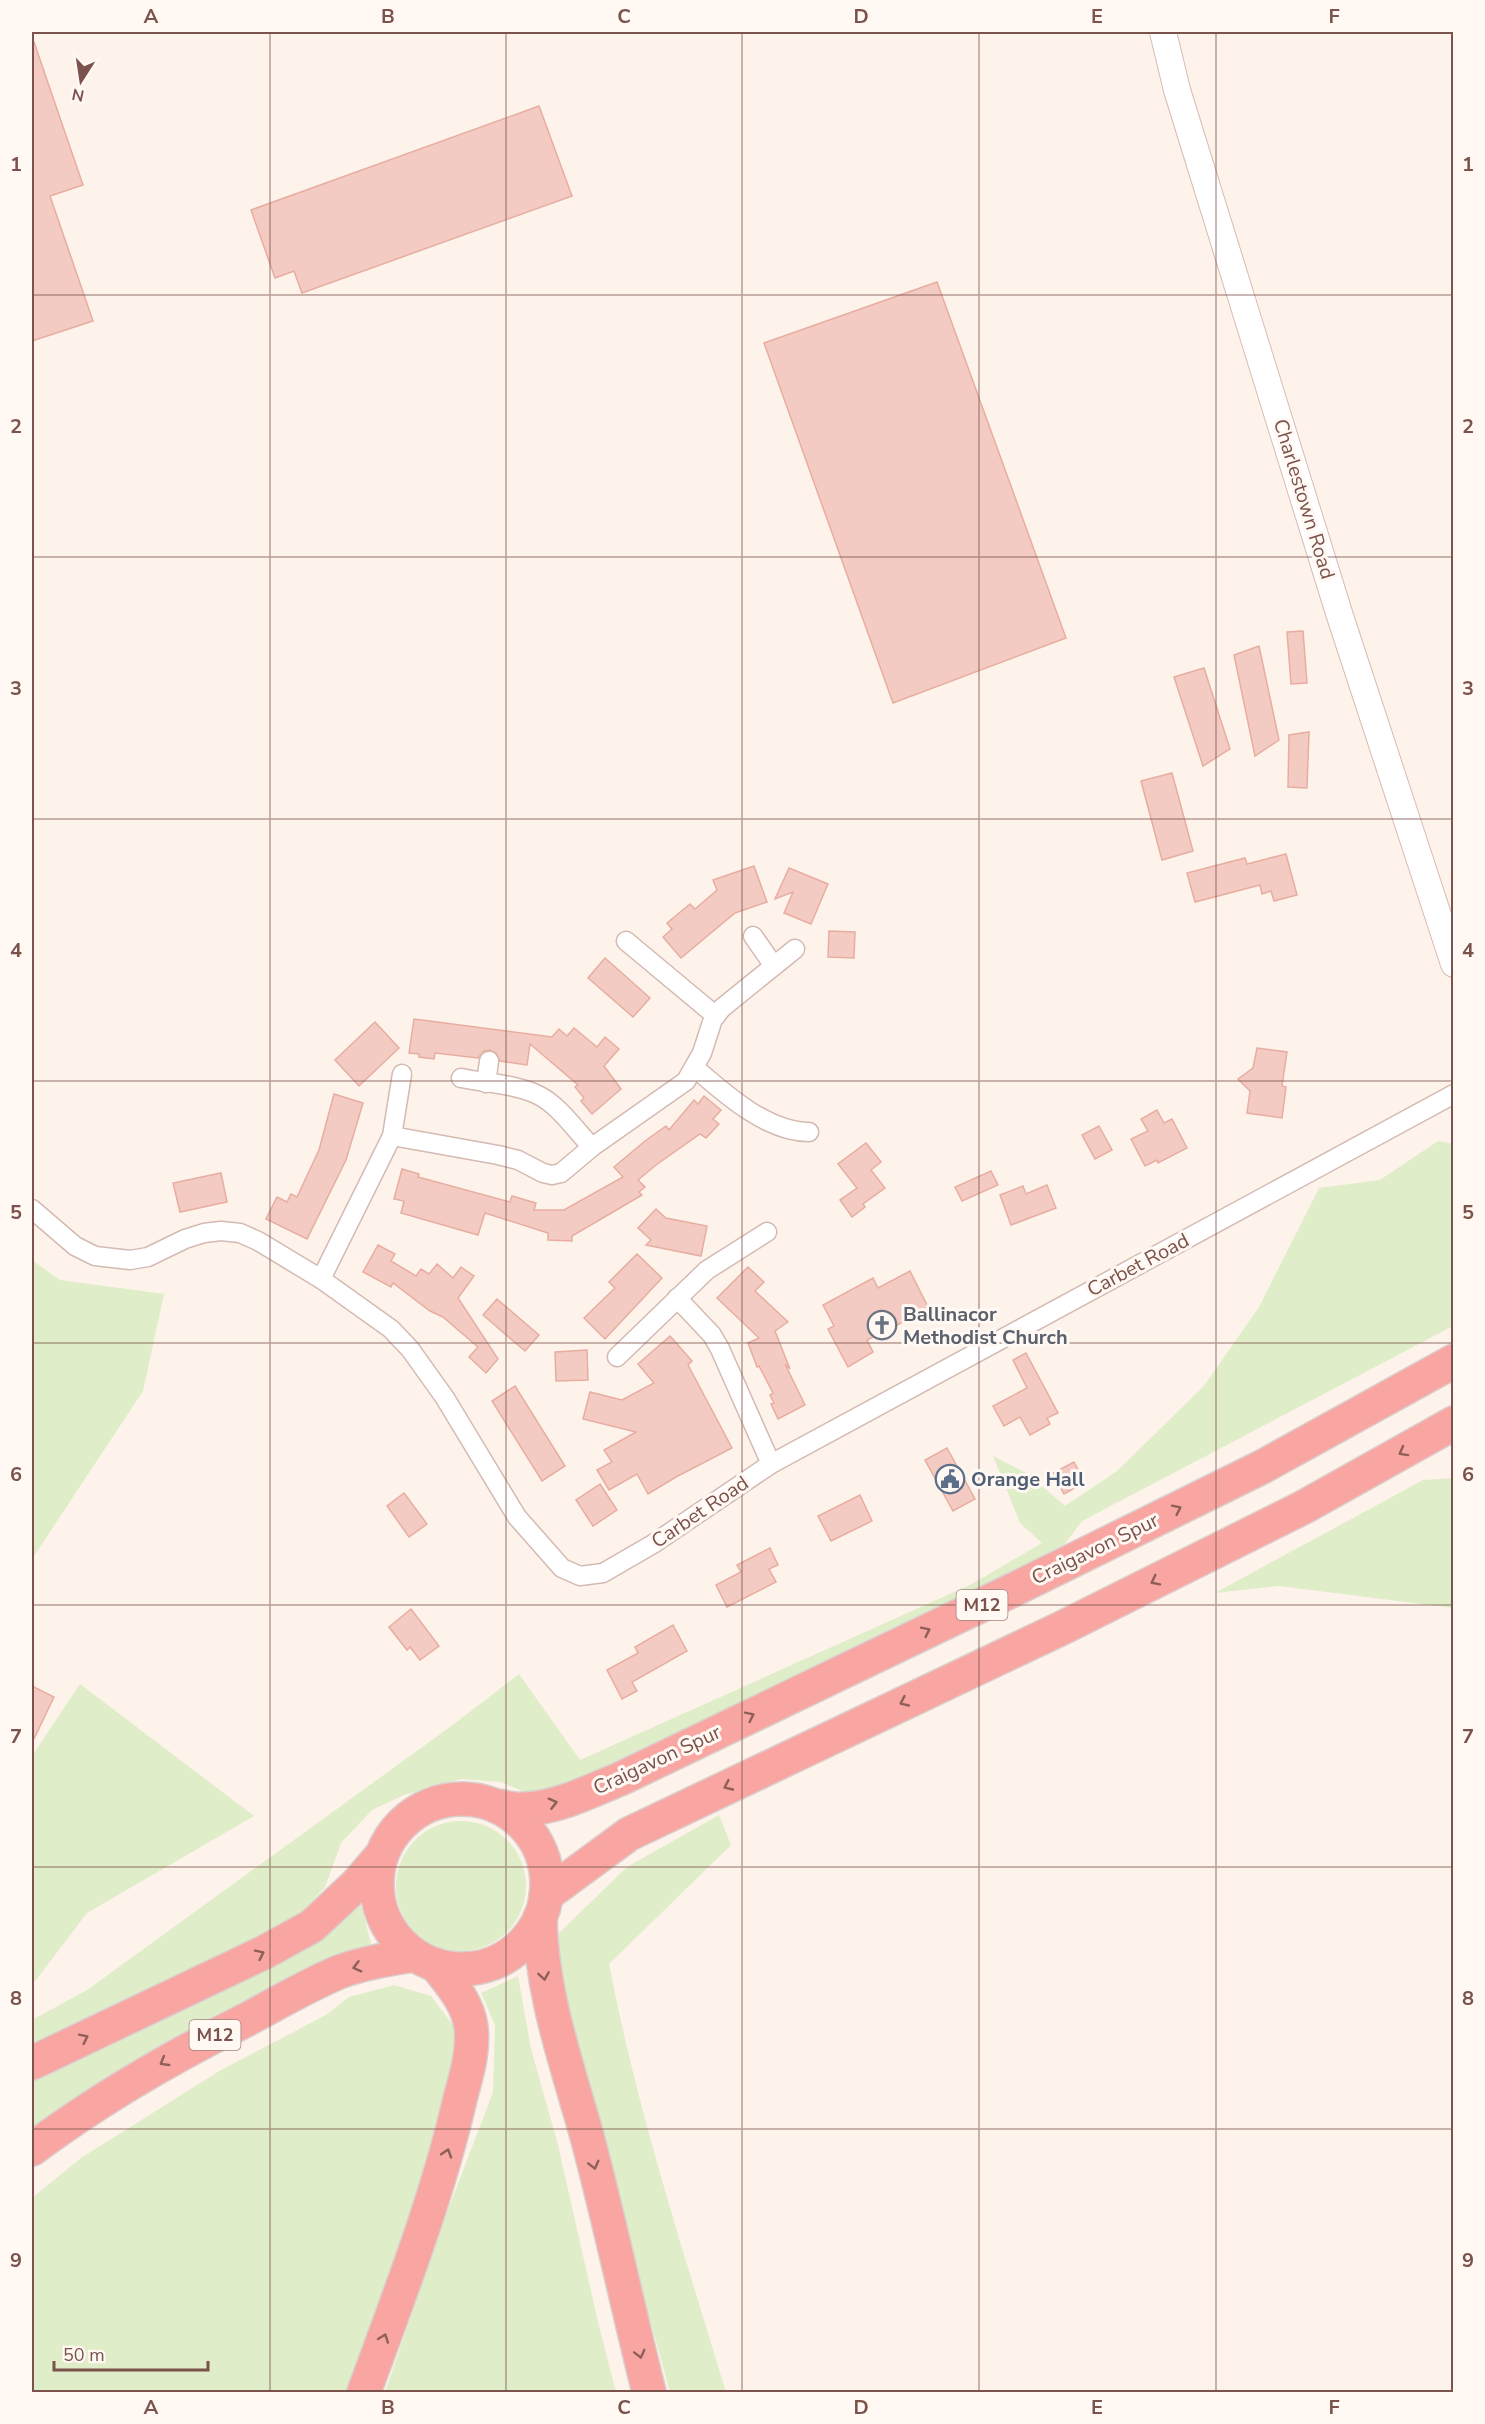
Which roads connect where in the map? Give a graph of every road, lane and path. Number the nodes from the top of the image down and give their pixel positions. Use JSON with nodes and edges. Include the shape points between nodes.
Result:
{"nodes":[{"id":1,"x":1163,"y":32,"type":"edge"},
{"id":2,"x":753,"y":936,"type":"dead end"},
{"id":3,"x":626,"y":941,"type":"dead end"},
{"id":4,"x":795,"y":949,"type":"dead end"},
{"id":5,"x":1454,"y":964,"type":"edge"},
{"id":6,"x":774,"y":966,"type":"junction"},
{"id":7,"x":716,"y":1016,"type":"junction"},
{"id":8,"x":489,"y":1061,"type":"dead end"},
{"id":9,"x":694,"y":1068,"type":"junction"},
{"id":10,"x":402,"y":1074,"type":"dead end"},
{"id":11,"x":461,"y":1078,"type":"dead end"},
{"id":12,"x":486,"y":1083,"type":"junction"},
{"id":13,"x":1454,"y":1094,"type":"edge"},
{"id":14,"x":809,"y":1132,"type":"dead end"},
{"id":15,"x":392,"y":1137,"type":"junction"},
{"id":16,"x":592,"y":1147,"type":"junction"},
{"id":17,"x":32,"y":1209,"type":"edge"},
{"id":18,"x":767,"y":1232,"type":"dead end"},
{"id":19,"x":321,"y":1279,"type":"junction"},
{"id":20,"x":677,"y":1298,"type":"junction"},
{"id":21,"x":617,"y":1357,"type":"dead end"},
{"id":22,"x":1454,"y":1361,"type":"edge"},
{"id":23,"x":1454,"y":1423,"type":"edge"},
{"id":24,"x":771,"y":1464,"type":"junction"},
{"id":25,"x":496,"y":1806,"type":"junction"},
{"id":26,"x":381,"y":1856,"type":"junction"},
{"id":27,"x":543,"y":1907,"type":"junction"},
{"id":28,"x":425,"y":1960,"type":"junction"},
{"id":29,"x":32,"y":2063,"type":"edge"},
{"id":30,"x":32,"y":2148,"type":"edge"},
{"id":31,"x":364,"y":2392,"type":"edge"},
{"id":32,"x":649,"y":2392,"type":"edge"}],
"edges":[{"from":1,"to":5,"type":"main road","name":"Charlestown Road","via":[[1177,90],[1339,613]]},
{"from":2,"to":6,"type":"street"},
{"from":3,"to":7,"type":"street"},
{"from":4,"to":6,"type":"street"},
{"from":6,"to":7,"type":"street"},
{"from":7,"to":9,"type":"street"},
{"from":8,"to":12,"type":"street"},
{"from":9,"to":14,"type":"street","via":[[767,1120],[789,1130]]},
{"from":9,"to":16,"type":"street","via":[[686,1081]]},
{"from":10,"to":15,"type":"street"},
{"from":11,"to":12,"type":"street"},
{"from":12,"to":16,"type":"street","via":[[539,1095]]},
{"from":13,"to":24,"type":"street","name":"Carbet Road"},
{"from":15,"to":16,"type":"street","via":[[498,1155],[552,1175],[561,1173]]},
{"from":15,"to":19,"type":"street"},
{"from":17,"to":19,"type":"street","name":"Carbet Road","via":[[68,1241],[94,1257],[148,1257],[185,1239],[221,1231],[240,1233]]},
{"from":18,"to":20,"type":"street","via":[[707,1270]]},
{"from":19,"to":24,"type":"street","name":"Carbet Road","via":[[391,1329],[410,1349],[445,1398],[517,1517],[570,1573],[603,1573]]},
{"from":20,"to":21,"type":"street"},
{"from":20,"to":24,"type":"street","via":[[720,1349]]},
{"from":25,"to":22,"type":"highway","name":"Craigavon Spur","number":"M12","one_way":true,"via":[[541,1806],[620,1779],[1262,1467]]},
{"from":23,"to":27,"type":"highway","number":"M12","one_way":true,"via":[[1304,1507],[1062,1628],[629,1834]]},
{"from":25,"to":26,"type":"highway","number":"M12","via":[[474,1799],[430,1805],[402,1823]]},
{"from":25,"to":27,"type":"highway","number":"M12","via":[[518,1820],[542,1853],[546,1870]]},
{"from":26,"to":28,"type":"highway","number":"M12","via":[[377,1877],[386,1922],[399,1941]]},
{"from":29,"to":26,"type":"highway","number":"M12","one_way":true,"via":[[312,1926]]},
{"from":27,"to":28,"type":"highway","number":"M12","via":[[528,1938],[505,1957],[473,1968]]},
{"from":27,"to":32,"type":"highway","one_way":true,"via":[[540,1951],[545,1982],[589,2143]]},
{"from":28,"to":30,"type":"highway","number":"M12","one_way":true,"via":[[384,1960],[340,1972],[170,2058]]},
{"from":31,"to":28,"type":"highway","one_way":true,"via":[[451,2142],[470,2058],[469,2016],[456,1990]]}]}
